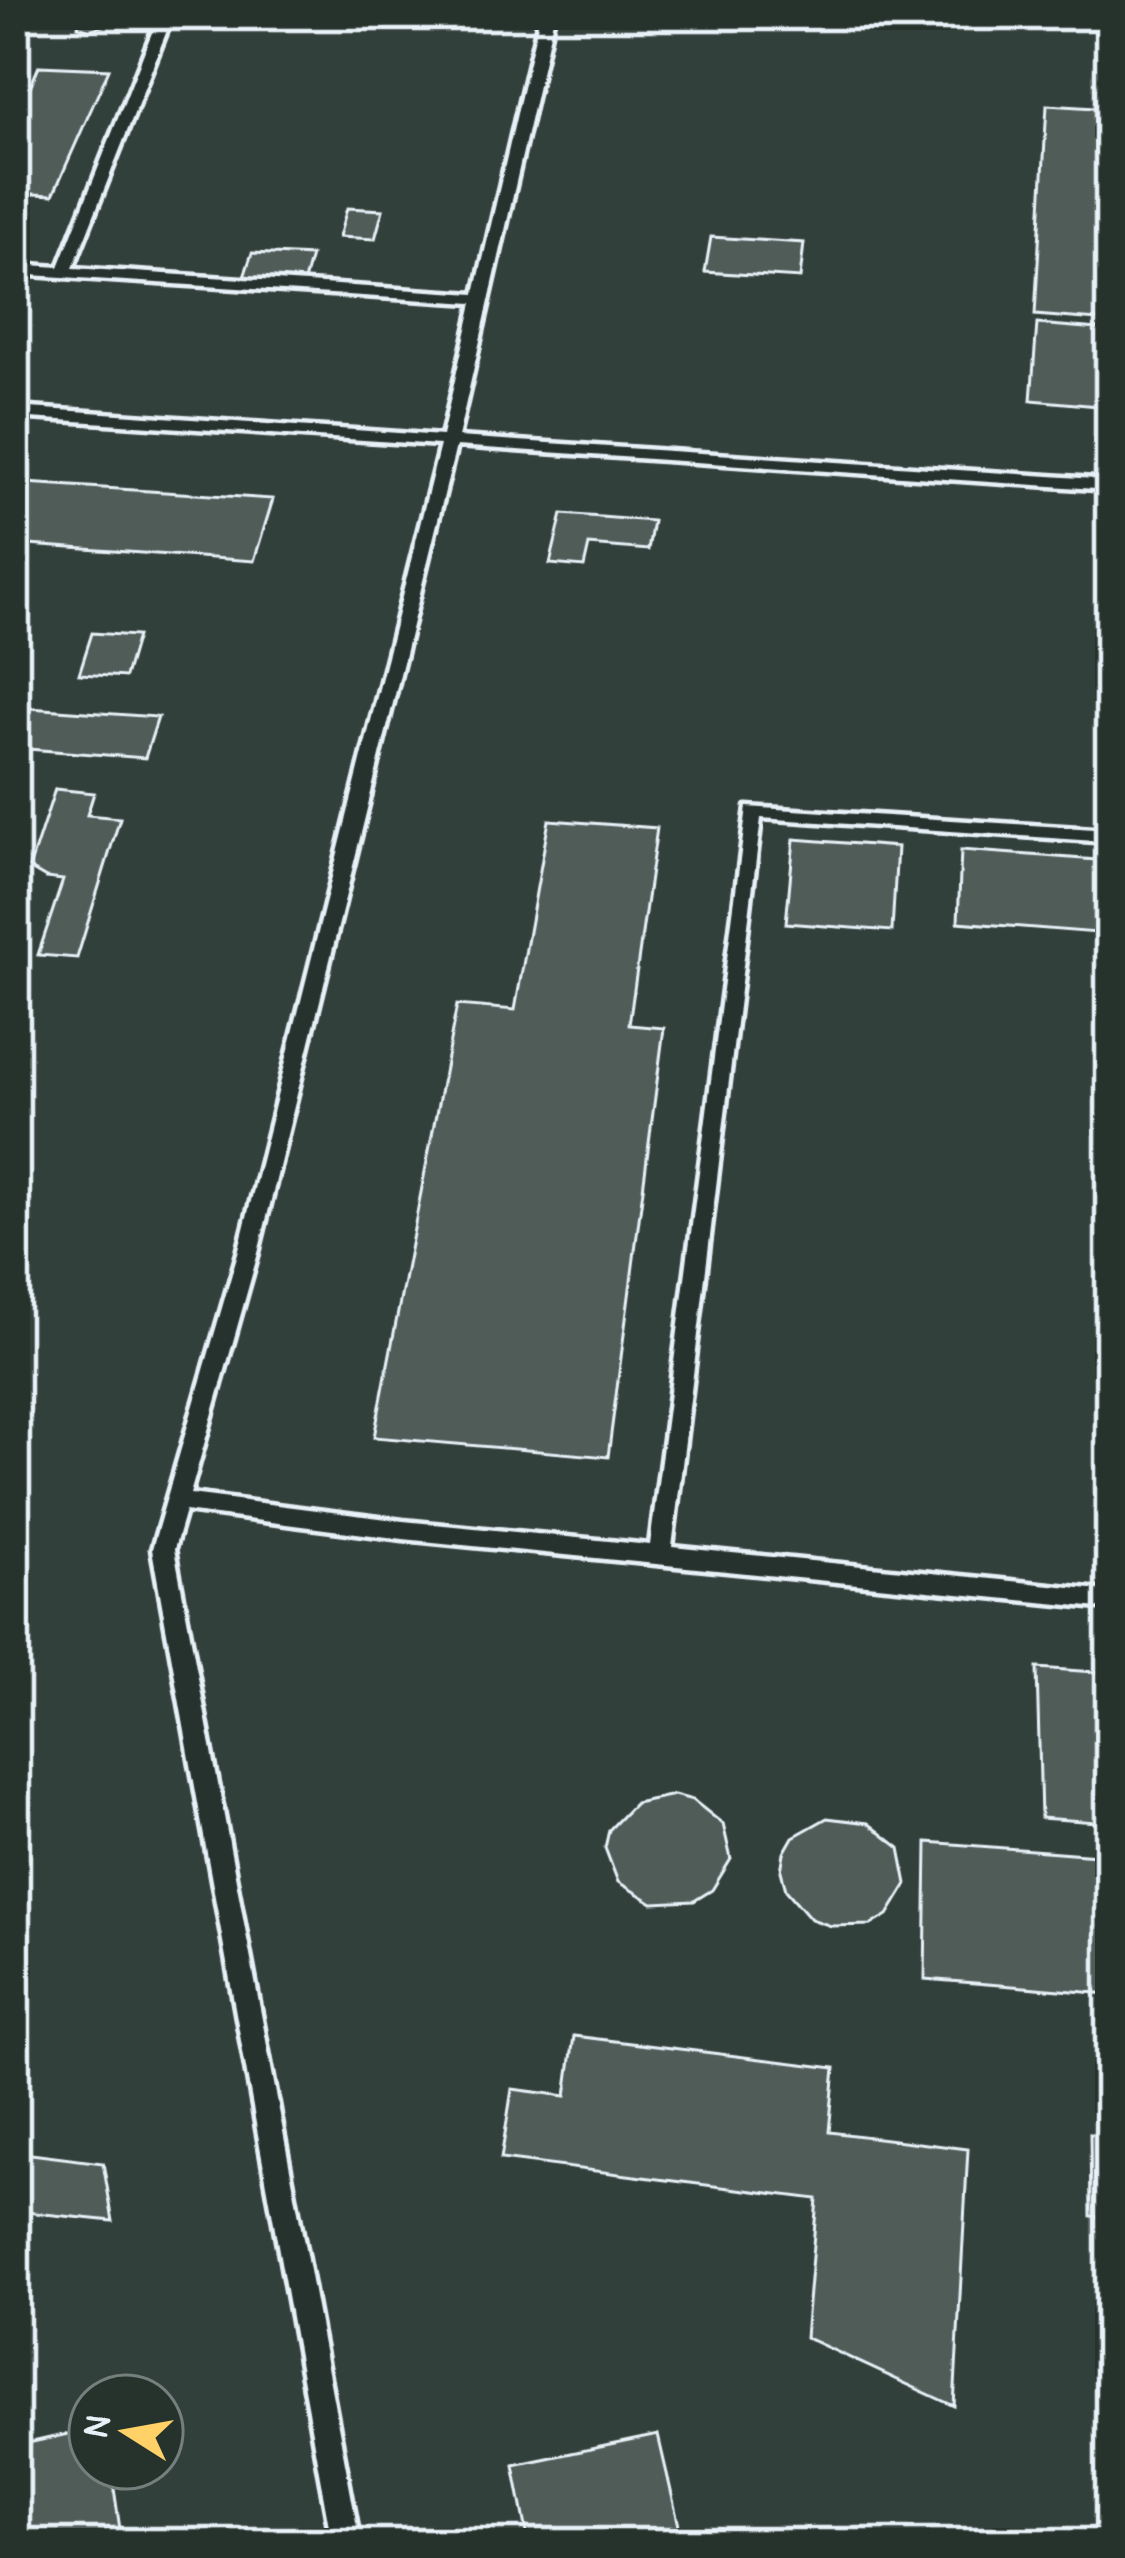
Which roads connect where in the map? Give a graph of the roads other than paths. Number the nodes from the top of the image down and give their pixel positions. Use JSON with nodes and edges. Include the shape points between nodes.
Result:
{"nodes":[{"id":1,"x":166,"y":15,"type":"edge"},
{"id":2,"x":547,"y":15,"type":"edge"},
{"id":3,"x":15,"y":269,"type":"edge"},
{"id":4,"x":64,"y":272,"type":"junction"},
{"id":5,"x":482,"y":299,"type":"junction"},
{"id":6,"x":15,"y":412,"type":"edge"},
{"id":7,"x":448,"y":442,"type":"junction"},
{"id":8,"x":1110,"y":485,"type":"edge"},
{"id":9,"x":1110,"y":836,"type":"edge"},
{"id":10,"x":177,"y":1501,"type":"junction"},
{"id":11,"x":660,"y":1556,"type":"junction"},
{"id":12,"x":1110,"y":1600,"type":"edge"},
{"id":13,"x":346,"y":2543,"type":"edge"}],
"edges":[{"from":1,"to":4,"type":"lane"},
{"from":2,"to":5,"type":"lane"},
{"from":3,"to":4,"type":"lane"},
{"from":4,"to":5,"type":"lane"},
{"from":5,"to":7,"type":"lane"},
{"from":6,"to":7,"type":"lane"},
{"from":7,"to":8,"type":"lane"},
{"from":7,"to":10,"type":"lane","via":[[248,1253]]},
{"from":9,"to":11,"type":"lane","via":[[753,811]]},
{"from":10,"to":11,"type":"lane"},
{"from":10,"to":13,"type":"lane","via":[[163,1549]]},
{"from":11,"to":12,"type":"lane"}]}
